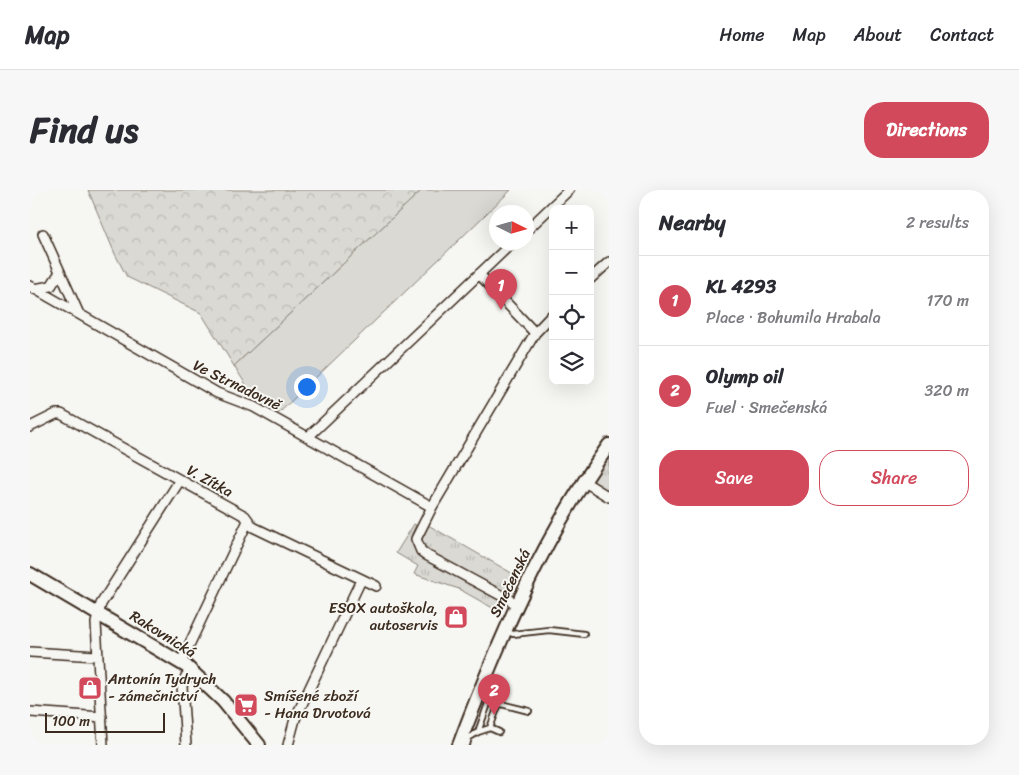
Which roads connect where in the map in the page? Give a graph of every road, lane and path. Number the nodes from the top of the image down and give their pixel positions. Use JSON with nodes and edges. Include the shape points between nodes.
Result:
{"nodes":[{"id":1,"x":569,"y":190,"type":"edge"},
{"id":2,"x":534,"y":223,"type":"edge"},
{"id":3,"x":43,"y":234,"type":"dead end"},
{"id":4,"x":504,"y":250,"type":"edge"},
{"id":5,"x":609,"y":262,"type":"edge"},
{"id":6,"x":60,"y":272,"type":"junction"},
{"id":7,"x":479,"y":274,"type":"junction"},
{"id":8,"x":594,"y":276,"type":"edge"},
{"id":9,"x":32,"y":288,"type":"edge"},
{"id":10,"x":79,"y":314,"type":"junction"},
{"id":11,"x":549,"y":318,"type":"edge"},
{"id":12,"x":535,"y":334,"type":"junction"},
{"id":13,"x":30,"y":427,"type":"edge"},
{"id":14,"x":308,"y":437,"type":"junction"},
{"id":15,"x":609,"y":445,"type":"edge"},
{"id":16,"x":180,"y":480,"type":"junction"},
{"id":17,"x":583,"y":481,"type":"junction"},
{"id":18,"x":609,"y":497,"type":"edge"},
{"id":19,"x":432,"y":507,"type":"junction"},
{"id":20,"x":248,"y":521,"type":"junction"},
{"id":21,"x":30,"y":574,"type":"edge"},
{"id":22,"x":361,"y":580,"type":"junction"},
{"id":23,"x":376,"y":586,"type":"dead end"},
{"id":24,"x":517,"y":604,"type":"junction"},
{"id":25,"x":98,"y":614,"type":"junction"},
{"id":26,"x":504,"y":631,"type":"junction"},
{"id":27,"x":584,"y":634,"type":"dead end"},
{"id":28,"x":30,"y":652,"type":"edge"},
{"id":29,"x":98,"y":656,"type":"junction"},
{"id":30,"x":180,"y":662,"type":"junction"},
{"id":31,"x":193,"y":672,"type":"junction"},
{"id":32,"x":482,"y":686,"type":"junction"},
{"id":33,"x":489,"y":701,"type":"junction"},
{"id":34,"x":499,"y":703,"type":"junction"},
{"id":35,"x":528,"y":711,"type":"dead end"},
{"id":36,"x":30,"y":712,"type":"edge"},
{"id":37,"x":102,"y":717,"type":"junction"},
{"id":38,"x":490,"y":728,"type":"junction"},
{"id":39,"x":478,"y":732,"type":"junction"},
{"id":40,"x":499,"y":732,"type":"dead end"},
{"id":41,"x":465,"y":741,"type":"edge"},
{"id":42,"x":103,"y":745,"type":"edge"},
{"id":43,"x":186,"y":745,"type":"edge"},
{"id":44,"x":259,"y":745,"type":"edge"},
{"id":45,"x":288,"y":745,"type":"edge"}],
"edges":[{"from":1,"to":2,"type":"street"},
{"from":3,"to":6,"type":"street"},
{"from":4,"to":7,"type":"street"},
{"from":5,"to":8,"type":"street"},
{"from":6,"to":9,"type":"street","via":[[51,286]]},
{"from":6,"to":10,"type":"street"},
{"from":7,"to":12,"type":"street"},
{"from":7,"to":14,"type":"street"},
{"from":9,"to":10,"type":"street","name":"Ve Strnadovně"},
{"from":10,"to":14,"type":"street","name":"Ve Strnadovně","via":[[217,393],[254,407]]},
{"from":11,"to":12,"type":"street"},
{"from":12,"to":19,"type":"street"},
{"from":13,"to":16,"type":"street","name":"V. Zítka","via":[[61,414]]},
{"from":14,"to":19,"type":"street","name":"Ve Strnadovně"},
{"from":15,"to":17,"type":"street","name":"Smečenská"},
{"from":16,"to":20,"type":"street","name":"V. Zítka","via":[[245,516]]},
{"from":16,"to":25,"type":"street","via":[[101,604]]},
{"from":17,"to":18,"type":"street"},
{"from":17,"to":24,"type":"street","name":"Smečenská"},
{"from":19,"to":24,"type":"street","via":[[416,539],[421,551]]},
{"from":20,"to":22,"type":"street","name":"V. Zítka","via":[[252,527]]},
{"from":20,"to":30,"type":"street"},
{"from":21,"to":25,"type":"street","name":"Rakovnická"},
{"from":22,"to":23,"type":"street","name":"V. Zítka"},
{"from":22,"to":45,"type":"street","via":[[295,719]]},
{"from":24,"to":26,"type":"street","name":"Smečenská"},
{"from":25,"to":29,"type":"street"},
{"from":25,"to":30,"type":"street","name":"Rakovnická"},
{"from":26,"to":27,"type":"lane","via":[[513,634],[549,630]]},
{"from":26,"to":32,"type":"street","name":"Smečenská"},
{"from":28,"to":29,"type":"street"},
{"from":29,"to":37,"type":"street"},
{"from":30,"to":31,"type":"street","name":"Rakovnická"},
{"from":31,"to":43,"type":"street","via":[[186,676],[182,686]]},
{"from":31,"to":44,"type":"street","name":"Rakovnická","via":[[223,700]]},
{"from":32,"to":33,"type":"lane"},
{"from":32,"to":41,"type":"street","name":"Smečenská"},
{"from":33,"to":34,"type":"lane"},
{"from":33,"to":39,"type":"lane"},
{"from":34,"to":35,"type":"lane"},
{"from":34,"to":38,"type":"lane"},
{"from":36,"to":37,"type":"street"},
{"from":37,"to":42,"type":"street"},
{"from":38,"to":39,"type":"lane"},
{"from":38,"to":40,"type":"lane"},
{"from":39,"to":41,"type":"lane"}]}
